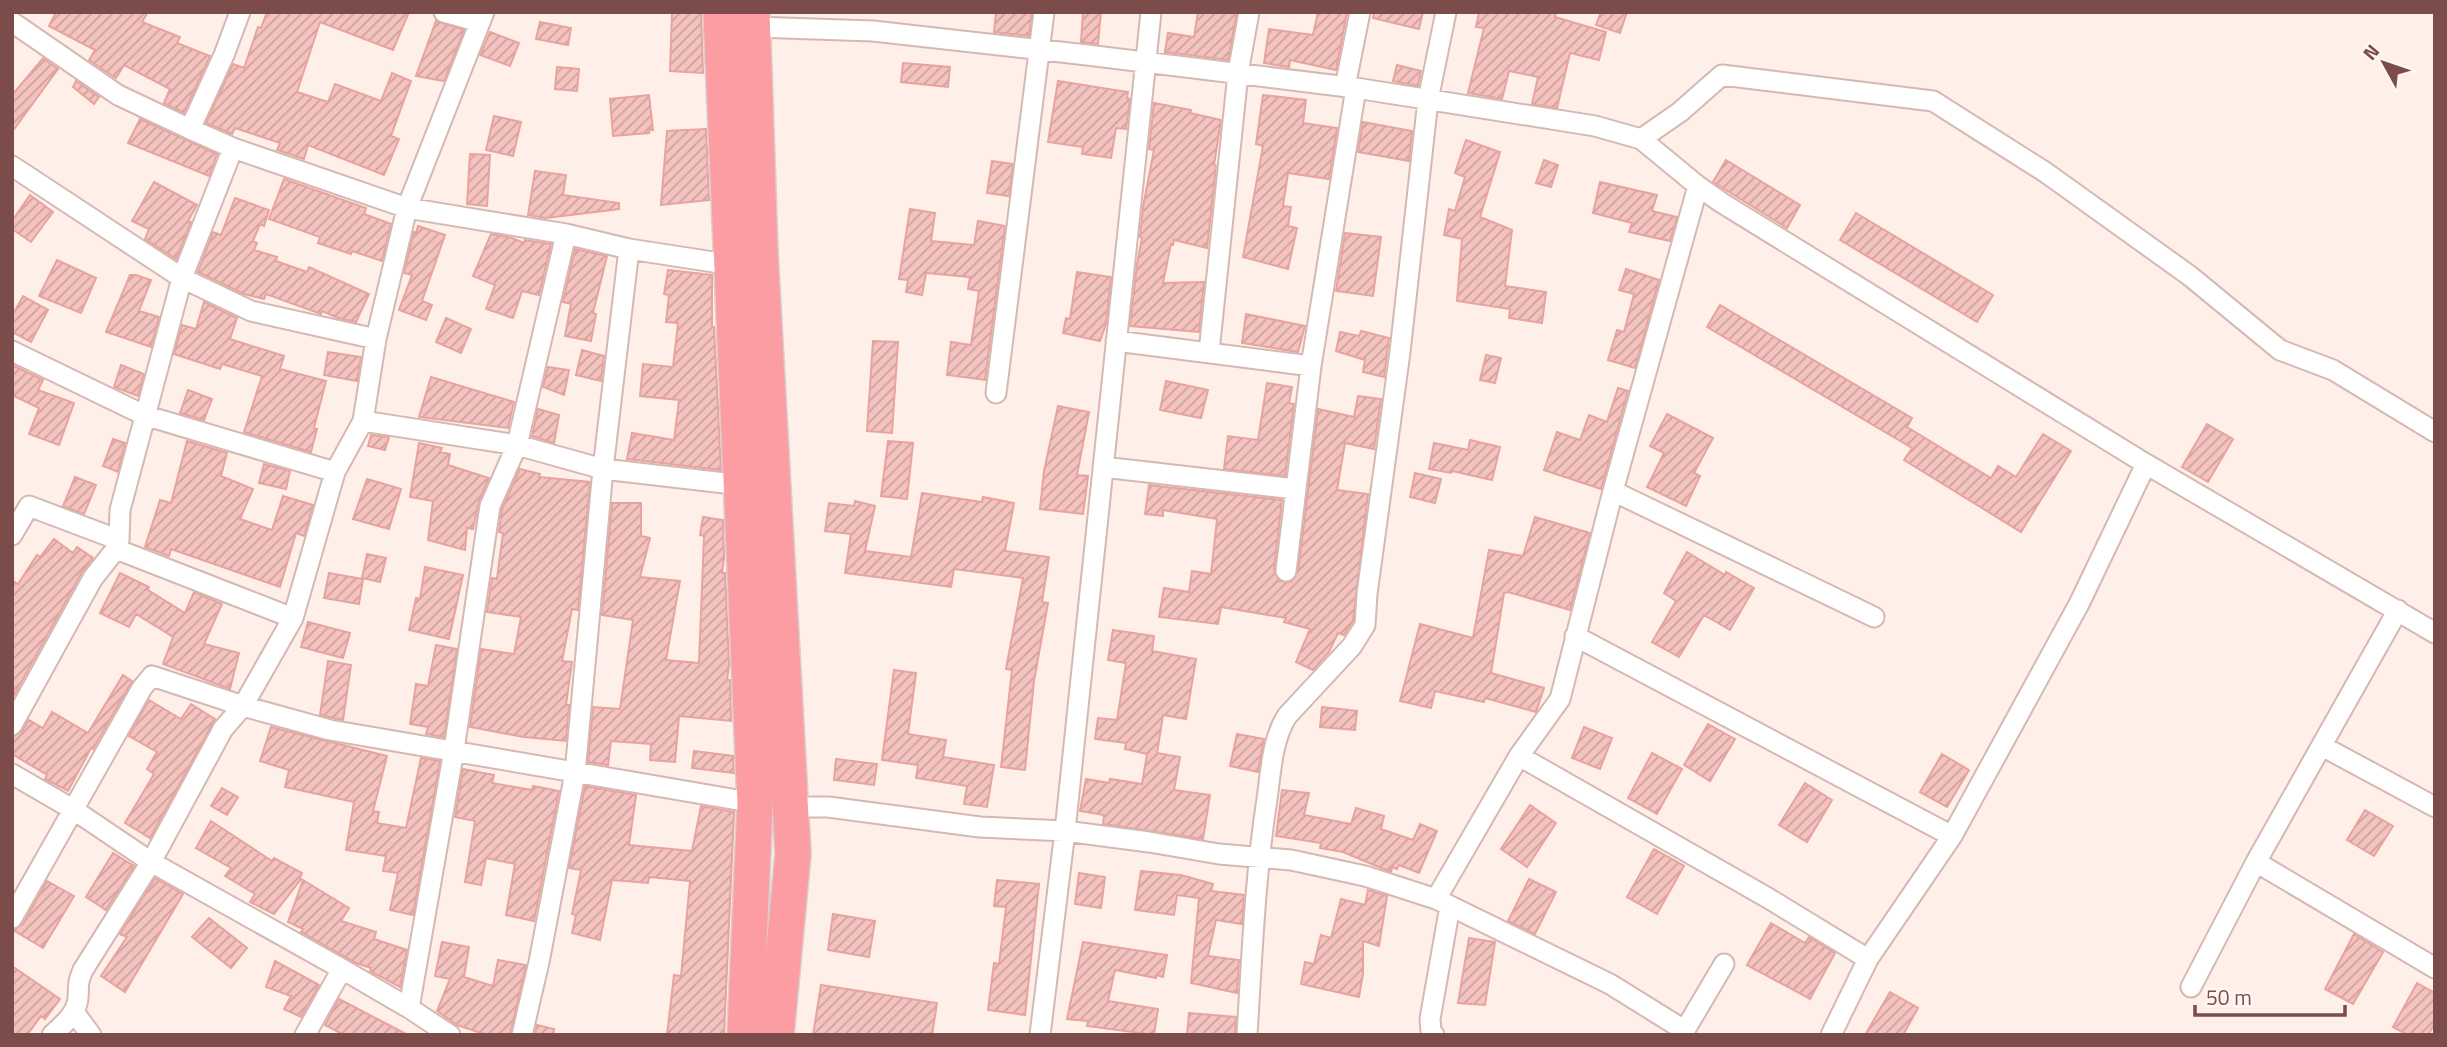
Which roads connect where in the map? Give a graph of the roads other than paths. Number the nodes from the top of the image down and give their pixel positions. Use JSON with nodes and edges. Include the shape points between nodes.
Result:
{"nodes":[{"id":1,"x":240,"y":12,"type":"edge"},
{"id":2,"x":444,"y":12,"type":"edge"},
{"id":3,"x":721,"y":12,"type":"edge"},
{"id":4,"x":1044,"y":12,"type":"edge"},
{"id":5,"x":1151,"y":12,"type":"edge"},
{"id":6,"x":1249,"y":12,"type":"edge"},
{"id":7,"x":1360,"y":12,"type":"edge"},
{"id":8,"x":1446,"y":12,"type":"edge"},
{"id":9,"x":482,"y":17,"type":"edge"},
{"id":10,"x":752,"y":20,"type":"edge"},
{"id":11,"x":12,"y":22,"type":"edge"},
{"id":12,"x":1039,"y":49,"type":"junction"},
{"id":13,"x":1144,"y":62,"type":"junction"},
{"id":14,"x":1238,"y":73,"type":"junction"},
{"id":15,"x":1350,"y":87,"type":"junction"},
{"id":16,"x":1428,"y":100,"type":"junction"},
{"id":17,"x":190,"y":129,"type":"junction"},
{"id":18,"x":1642,"y":139,"type":"junction"},
{"id":19,"x":233,"y":148,"type":"junction"},
{"id":20,"x":12,"y":166,"type":"edge"},
{"id":21,"x":1698,"y":187,"type":"junction"},
{"id":22,"x":407,"y":208,"type":"junction"},
{"id":23,"x":566,"y":234,"type":"junction"},
{"id":24,"x":629,"y":249,"type":"junction"},
{"id":25,"x":733,"y":265,"type":"junction"},
{"id":26,"x":182,"y":278,"type":"junction"},
{"id":27,"x":376,"y":339,"type":"junction"},
{"id":28,"x":1116,"y":341,"type":"junction"},
{"id":29,"x":12,"y":351,"type":"edge"},
{"id":30,"x":1209,"y":352,"type":"junction"},
{"id":31,"x":1311,"y":366,"type":"junction"},
{"id":32,"x":996,"y":393,"type":"dead end"},
{"id":33,"x":144,"y":415,"type":"junction"},
{"id":34,"x":363,"y":421,"type":"junction"},
{"id":35,"x":2435,"y":432,"type":"edge"},
{"id":36,"x":517,"y":445,"type":"junction"},
{"id":37,"x":2146,"y":464,"type":"junction"},
{"id":38,"x":1103,"y":467,"type":"junction"},
{"id":39,"x":603,"y":469,"type":"junction"},
{"id":40,"x":335,"y":472,"type":"junction"},
{"id":41,"x":742,"y":485,"type":"junction"},
{"id":42,"x":1295,"y":489,"type":"junction"},
{"id":43,"x":1613,"y":491,"type":"junction"},
{"id":44,"x":12,"y":535,"type":"edge"},
{"id":45,"x":117,"y":545,"type":"junction"},
{"id":46,"x":1286,"y":571,"type":"dead end"},
{"id":47,"x":2398,"y":610,"type":"junction"},
{"id":48,"x":1874,"y":617,"type":"dead end"},
{"id":49,"x":293,"y":618,"type":"junction"},
{"id":50,"x":2435,"y":632,"type":"edge"},
{"id":51,"x":1576,"y":636,"type":"junction"},
{"id":52,"x":243,"y":706,"type":"junction"},
{"id":53,"x":12,"y":725,"type":"edge"},
{"id":54,"x":2322,"y":746,"type":"junction"},
{"id":55,"x":454,"y":750,"type":"junction"},
{"id":56,"x":1519,"y":756,"type":"junction"},
{"id":57,"x":575,"y":773,"type":"junction"},
{"id":58,"x":12,"y":774,"type":"edge"},
{"id":59,"x":755,"y":803,"type":"junction"},
{"id":60,"x":790,"y":807,"type":"junction"},
{"id":61,"x":2435,"y":807,"type":"edge"},
{"id":62,"x":74,"y":810,"type":"junction"},
{"id":63,"x":1065,"y":831,"type":"junction"},
{"id":64,"x":1952,"y":836,"type":"junction"},
{"id":65,"x":1258,"y":858,"type":"junction"},
{"id":66,"x":151,"y":862,"type":"junction"},
{"id":67,"x":2256,"y":862,"type":"junction"},
{"id":68,"x":1443,"y":903,"type":"junction"},
{"id":69,"x":12,"y":918,"type":"edge"},
{"id":70,"x":1868,"y":959,"type":"junction"},
{"id":71,"x":1724,"y":964,"type":"dead end"},
{"id":72,"x":2435,"y":968,"type":"edge"},
{"id":73,"x":342,"y":969,"type":"junction"},
{"id":74,"x":2191,"y":987,"type":"dead end"},
{"id":75,"x":410,"y":1008,"type":"junction"},
{"id":76,"x":74,"y":1012,"type":"junction"},
{"id":77,"x":1683,"y":1032,"type":"edge"},
{"id":78,"x":446,"y":1034,"type":"edge"},
{"id":79,"x":52,"y":1035,"type":"edge"},
{"id":80,"x":91,"y":1035,"type":"edge"},
{"id":81,"x":305,"y":1035,"type":"edge"},
{"id":82,"x":522,"y":1035,"type":"edge"},
{"id":83,"x":745,"y":1035,"type":"edge"},
{"id":84,"x":776,"y":1035,"type":"edge"},
{"id":85,"x":1040,"y":1035,"type":"edge"},
{"id":86,"x":1247,"y":1035,"type":"edge"},
{"id":87,"x":1434,"y":1035,"type":"edge"},
{"id":88,"x":1831,"y":1035,"type":"edge"}],
"edges":[{"from":1,"to":17,"type":"street"},
{"from":2,"to":9,"type":"street"},
{"from":3,"to":25,"type":"highway"},
{"from":4,"to":12,"type":"street"},
{"from":5,"to":13,"type":"street"},
{"from":6,"to":14,"type":"street"},
{"from":7,"to":15,"type":"street"},
{"from":8,"to":16,"type":"street"},
{"from":9,"to":22,"type":"street"},
{"from":10,"to":12,"type":"street"},
{"from":10,"to":60,"type":"highway"},
{"from":11,"to":17,"type":"street","via":[[118,94]]},
{"from":12,"to":13,"type":"street"},
{"from":12,"to":32,"type":"street"},
{"from":13,"to":14,"type":"street"},
{"from":13,"to":28,"type":"street"},
{"from":14,"to":15,"type":"street"},
{"from":14,"to":30,"type":"street"},
{"from":15,"to":16,"type":"street"},
{"from":15,"to":31,"type":"street"},
{"from":16,"to":18,"type":"street"},
{"from":16,"to":65,"type":"street","via":[[1365,625],[1280,727]]},
{"from":17,"to":19,"type":"street"},
{"from":18,"to":21,"type":"street"},
{"from":18,"to":35,"type":"street","via":[[1722,75],[1933,101],[2045,172],[2179,268],[2280,350],[2333,370]]},
{"from":19,"to":22,"type":"street"},
{"from":19,"to":26,"type":"street"},
{"from":20,"to":26,"type":"street"},
{"from":21,"to":37,"type":"street"},
{"from":21,"to":43,"type":"street"},
{"from":22,"to":23,"type":"street"},
{"from":22,"to":27,"type":"street"},
{"from":23,"to":24,"type":"street"},
{"from":23,"to":36,"type":"street"},
{"from":24,"to":25,"type":"street"},
{"from":24,"to":39,"type":"street"},
{"from":25,"to":41,"type":"highway"},
{"from":26,"to":27,"type":"street","via":[[251,311]]},
{"from":26,"to":33,"type":"street"},
{"from":27,"to":34,"type":"street"},
{"from":28,"to":30,"type":"street"},
{"from":28,"to":38,"type":"street"},
{"from":29,"to":33,"type":"street"},
{"from":30,"to":31,"type":"street"},
{"from":31,"to":42,"type":"street"},
{"from":33,"to":40,"type":"street"},
{"from":33,"to":45,"type":"street","via":[[120,510]]},
{"from":34,"to":36,"type":"street"},
{"from":34,"to":40,"type":"street"},
{"from":36,"to":39,"type":"street"},
{"from":36,"to":55,"type":"street","via":[[491,506]]},
{"from":37,"to":47,"type":"street"},
{"from":37,"to":64,"type":"street","via":[[2079,604]]},
{"from":38,"to":42,"type":"street"},
{"from":38,"to":63,"type":"street"},
{"from":39,"to":41,"type":"street"},
{"from":39,"to":57,"type":"street"},
{"from":40,"to":49,"type":"street"},
{"from":41,"to":59,"type":"highway"},
{"from":42,"to":46,"type":"street"},
{"from":43,"to":48,"type":"street"},
{"from":43,"to":51,"type":"street"},
{"from":44,"to":45,"type":"street","via":[[29,506]]},
{"from":45,"to":49,"type":"street"},
{"from":45,"to":53,"type":"street","via":[[93,579]]},
{"from":47,"to":50,"type":"street"},
{"from":47,"to":54,"type":"street"},
{"from":49,"to":52,"type":"street"},
{"from":51,"to":56,"type":"street","via":[[1560,699]]},
{"from":51,"to":64,"type":"street"},
{"from":52,"to":55,"type":"street","via":[[330,730]]},
{"from":52,"to":62,"type":"street","via":[[152,676]]},
{"from":52,"to":66,"type":"street","via":[[223,729]]},
{"from":54,"to":61,"type":"street"},
{"from":54,"to":67,"type":"street"},
{"from":55,"to":57,"type":"street"},
{"from":55,"to":75,"type":"street"},
{"from":56,"to":68,"type":"street"},
{"from":56,"to":70,"type":"street"},
{"from":57,"to":59,"type":"street"},
{"from":57,"to":82,"type":"street"},
{"from":58,"to":62,"type":"street"},
{"from":59,"to":83,"type":"highway"},
{"from":60,"to":63,"type":"street"},
{"from":60,"to":84,"type":"highway","via":[[793,854]]},
{"from":62,"to":66,"type":"street"},
{"from":62,"to":69,"type":"street"},
{"from":63,"to":65,"type":"street"},
{"from":63,"to":85,"type":"street"},
{"from":64,"to":70,"type":"street"},
{"from":65,"to":68,"type":"street","via":[[1325,866]]},
{"from":65,"to":86,"type":"street"},
{"from":66,"to":73,"type":"street"},
{"from":66,"to":76,"type":"street","via":[[83,970]]},
{"from":67,"to":72,"type":"street"},
{"from":67,"to":74,"type":"street"},
{"from":68,"to":77,"type":"street","via":[[1610,984]]},
{"from":68,"to":87,"type":"street","via":[[1430,1019]]},
{"from":70,"to":88,"type":"street"},
{"from":71,"to":77,"type":"street"},
{"from":73,"to":75,"type":"street"},
{"from":73,"to":81,"type":"street"},
{"from":75,"to":78,"type":"street"},
{"from":76,"to":79,"type":"street"},
{"from":76,"to":80,"type":"street"}]}
